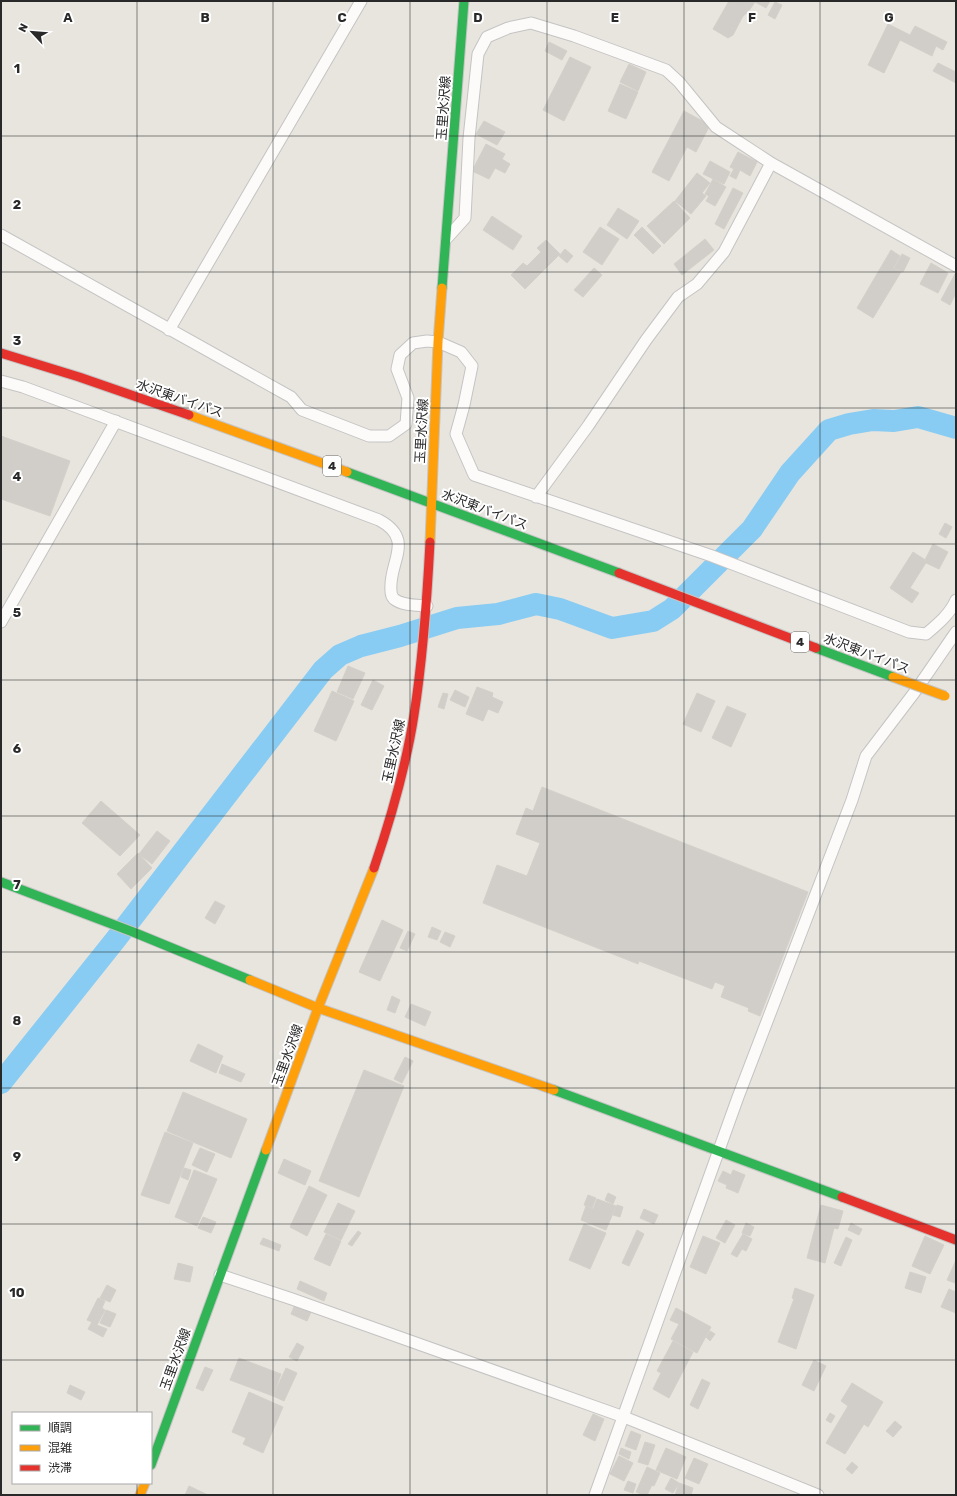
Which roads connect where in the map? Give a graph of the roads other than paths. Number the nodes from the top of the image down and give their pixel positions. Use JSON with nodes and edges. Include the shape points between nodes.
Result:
{"nodes":[{"id":1,"x":361,"y":1,"type":"edge"},
{"id":2,"x":464,"y":1,"type":"edge"},
{"id":3,"x":771,"y":163,"type":"junction"},
{"id":4,"x":1,"y":235,"type":"edge"},
{"id":5,"x":447,"y":238,"type":"junction"},
{"id":6,"x":956,"y":266,"type":"edge"},
{"id":7,"x":169,"y":330,"type":"junction"},
{"id":8,"x":438,"y":342,"type":"junction"},
{"id":9,"x":1,"y":353,"type":"edge"},
{"id":10,"x":1,"y":382,"type":"edge"},
{"id":11,"x":116,"y":421,"type":"junction"},
{"id":12,"x":536,"y":496,"type":"junction"},
{"id":13,"x":431,"y":502,"type":"junction"},
{"id":14,"x":956,"y":600,"type":"edge"},
{"id":15,"x":427,"y":606,"type":"junction"},
{"id":16,"x":1,"y":622,"type":"edge"},
{"id":17,"x":956,"y":632,"type":"edge"},
{"id":18,"x":956,"y":700,"type":"edge"},
{"id":19,"x":1,"y":882,"type":"edge"},
{"id":20,"x":318,"y":1008,"type":"junction"},
{"id":21,"x":720,"y":1151,"type":"junction"},
{"id":22,"x":956,"y":1240,"type":"edge"},
{"id":23,"x":220,"y":1275,"type":"junction"},
{"id":24,"x":624,"y":1417,"type":"junction"},
{"id":25,"x":152,"y":1463,"type":"edge"},
{"id":26,"x":145,"y":1484,"type":"edge"},
{"id":27,"x":140,"y":1495,"type":"edge"},
{"id":28,"x":595,"y":1495,"type":"edge"},
{"id":29,"x":818,"y":1495,"type":"edge"}],
"edges":[{"from":1,"to":7,"type":"street"},
{"from":2,"to":5,"type":"main road","name":"玉里水沢線"},
{"from":3,"to":5,"type":"street","via":[[716,127],[666,70],[531,23],[508,28],[487,37],[478,54],[469,138],[465,218]]},
{"from":3,"to":6,"type":"street"},
{"from":3,"to":12,"type":"street","via":[[724,252],[697,284],[678,297]]},
{"from":4,"to":7,"type":"street"},
{"from":5,"to":8,"type":"main road","name":"玉里水沢線"},
{"from":7,"to":8,"type":"street","via":[[291,397],[302,410],[369,436],[389,436],[406,424],[408,398],[397,369],[400,355],[413,343]]},
{"from":8,"to":12,"type":"street","via":[[461,352],[472,366],[456,434],[474,475]]},
{"from":8,"to":13,"type":"main road","name":"玉里水沢線"},
{"from":9,"to":13,"type":"main road","name":"水沢東バイパス","number":"4","via":[[183,413]]},
{"from":10,"to":11,"type":"street","via":[[23,387]]},
{"from":11,"to":15,"type":"street","via":[[385,524],[391,528],[398,540],[391,596],[402,603]]},
{"from":11,"to":16,"type":"street"},
{"from":12,"to":14,"type":"street","via":[[746,568],[909,632],[926,634],[953,607]]},
{"from":13,"to":15,"type":"main road","name":"玉里水沢線"},
{"from":13,"to":18,"type":"main road","name":"水沢東バイパス","number":"4","bridge":true},
{"from":15,"to":20,"type":"main road","name":"玉里水沢線","via":[[414,716],[394,808],[370,879]]},
{"from":17,"to":21,"type":"street","via":[[866,756],[852,800],[738,1097]]},
{"from":19,"to":20,"type":"main road","via":[[118,926]]},
{"from":20,"to":21,"type":"main road","via":[[521,1078]]},
{"from":20,"to":23,"type":"main road","name":"玉里水沢線"},
{"from":21,"to":22,"type":"main road"},
{"from":21,"to":24,"type":"street"},
{"from":23,"to":24,"type":"street"},
{"from":23,"to":25,"type":"main road","name":"玉里水沢線"},
{"from":24,"to":28,"type":"street"},
{"from":24,"to":29,"type":"street"},
{"from":26,"to":27,"type":"main road"}]}
